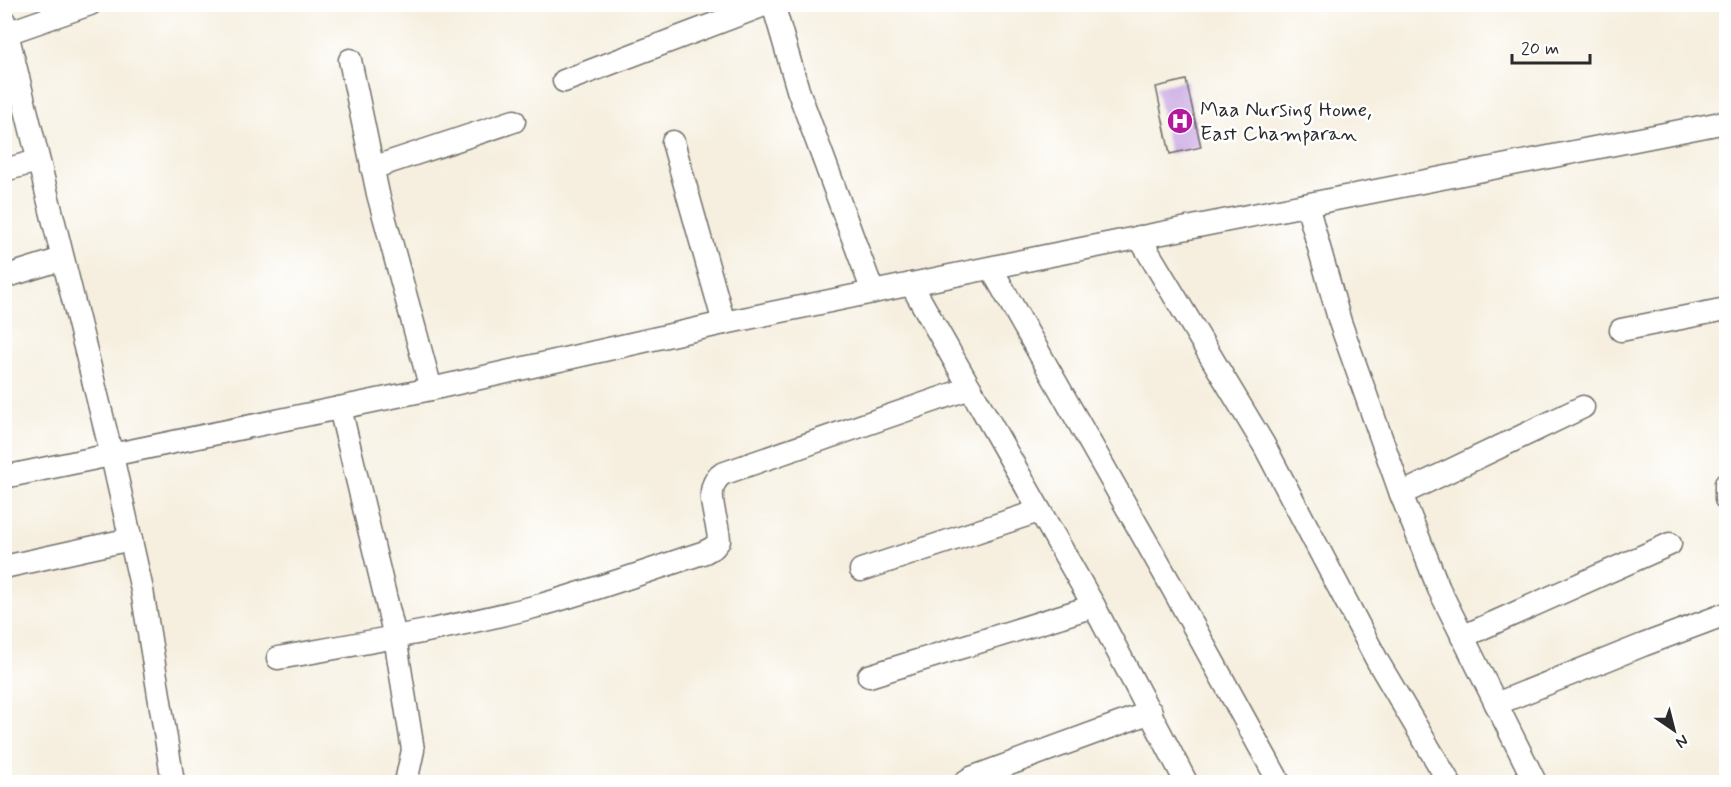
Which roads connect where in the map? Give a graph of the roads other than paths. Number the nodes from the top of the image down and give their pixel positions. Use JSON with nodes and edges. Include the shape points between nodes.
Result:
{"nodes":[{"id":1,"x":90,"y":4,"type":"edge"},
{"id":2,"x":767,"y":4,"type":"edge"},
{"id":3,"x":772,"y":4,"type":"edge"},
{"id":4,"x":6,"y":27,"type":"edge"},
{"id":5,"x":350,"y":60,"type":"dead end"},
{"id":6,"x":564,"y":81,"type":"dead end"},
{"id":7,"x":14,"y":105,"type":"edge"},
{"id":8,"x":514,"y":121,"type":"dead end"},
{"id":9,"x":1726,"y":122,"type":"edge"},
{"id":10,"x":673,"y":142,"type":"dead end"},
{"id":11,"x":38,"y":161,"type":"junction"},
{"id":12,"x":372,"y":168,"type":"junction"},
{"id":13,"x":4,"y":170,"type":"edge"},
{"id":14,"x":1307,"y":205,"type":"junction"},
{"id":15,"x":1139,"y":237,"type":"junction"},
{"id":16,"x":62,"y":259,"type":"junction"},
{"id":17,"x":991,"y":268,"type":"junction"},
{"id":18,"x":4,"y":277,"type":"edge"},
{"id":19,"x":911,"y":284,"type":"junction"},
{"id":20,"x":873,"y":292,"type":"junction"},
{"id":21,"x":1726,"y":309,"type":"edge"},
{"id":22,"x":724,"y":323,"type":"junction"},
{"id":23,"x":1621,"y":330,"type":"dead end"},
{"id":24,"x":970,"y":388,"type":"junction"},
{"id":25,"x":431,"y":389,"type":"junction"},
{"id":26,"x":1584,"y":407,"type":"dead end"},
{"id":27,"x":340,"y":408,"type":"junction"},
{"id":28,"x":112,"y":456,"type":"junction"},
{"id":29,"x":4,"y":477,"type":"edge"},
{"id":30,"x":1726,"y":484,"type":"edge"},
{"id":31,"x":1401,"y":494,"type":"junction"},
{"id":32,"x":1726,"y":499,"type":"edge"},
{"id":33,"x":1039,"y":511,"type":"junction"},
{"id":34,"x":131,"y":539,"type":"junction"},
{"id":35,"x":1670,"y":544,"type":"dead end"},
{"id":36,"x":4,"y":567,"type":"edge"},
{"id":37,"x":861,"y":570,"type":"dead end"},
{"id":38,"x":1094,"y":606,"type":"junction"},
{"id":39,"x":1726,"y":614,"type":"edge"},
{"id":40,"x":395,"y":637,"type":"junction"},
{"id":41,"x":1462,"y":638,"type":"junction"},
{"id":42,"x":278,"y":658,"type":"dead end"},
{"id":43,"x":869,"y":676,"type":"dead end"},
{"id":44,"x":1496,"y":704,"type":"junction"},
{"id":45,"x":1150,"y":712,"type":"junction"},
{"id":46,"x":173,"y":783,"type":"edge"},
{"id":47,"x":406,"y":783,"type":"edge"},
{"id":48,"x":965,"y":783,"type":"edge"},
{"id":49,"x":1186,"y":783,"type":"edge"},
{"id":50,"x":1280,"y":783,"type":"edge"},
{"id":51,"x":1449,"y":783,"type":"edge"},
{"id":52,"x":1535,"y":783,"type":"edge"}],
"edges":[{"from":1,"to":4,"type":"street"},
{"from":2,"to":6,"type":"street"},
{"from":3,"to":20,"type":"street","via":[[798,90]]},
{"from":4,"to":7,"type":"street"},
{"from":5,"to":12,"type":"street"},
{"from":7,"to":11,"type":"street"},
{"from":8,"to":12,"type":"street"},
{"from":9,"to":14,"type":"street"},
{"from":10,"to":22,"type":"street"},
{"from":11,"to":13,"type":"street"},
{"from":11,"to":16,"type":"street"},
{"from":12,"to":25,"type":"street"},
{"from":14,"to":15,"type":"street"},
{"from":14,"to":31,"type":"street","via":[[1340,322]]},
{"from":15,"to":17,"type":"street"},
{"from":15,"to":51,"type":"street","via":[[1264,445],[1378,662]]},
{"from":16,"to":18,"type":"street"},
{"from":16,"to":28,"type":"street"},
{"from":17,"to":19,"type":"street"},
{"from":17,"to":50,"type":"street"},
{"from":19,"to":20,"type":"street"},
{"from":19,"to":24,"type":"street"},
{"from":20,"to":22,"type":"street"},
{"from":21,"to":23,"type":"street"},
{"from":22,"to":25,"type":"street"},
{"from":24,"to":33,"type":"street"},
{"from":24,"to":40,"type":"street","via":[[722,474],[711,489],[719,536],[714,548],[564,598]]},
{"from":25,"to":27,"type":"street"},
{"from":26,"to":31,"type":"street"},
{"from":27,"to":28,"type":"street"},
{"from":27,"to":40,"type":"street"},
{"from":28,"to":29,"type":"street"},
{"from":28,"to":34,"type":"street"},
{"from":30,"to":32,"type":"street"},
{"from":31,"to":41,"type":"street"},
{"from":33,"to":37,"type":"street"},
{"from":33,"to":38,"type":"street"},
{"from":34,"to":36,"type":"street"},
{"from":34,"to":46,"type":"street"},
{"from":35,"to":41,"type":"street"},
{"from":38,"to":43,"type":"street"},
{"from":38,"to":45,"type":"street"},
{"from":39,"to":44,"type":"street"},
{"from":40,"to":42,"type":"street"},
{"from":40,"to":47,"type":"street","via":[[414,750]]},
{"from":41,"to":44,"type":"street"},
{"from":44,"to":52,"type":"street"},
{"from":45,"to":48,"type":"street"},
{"from":45,"to":49,"type":"street"}]}
